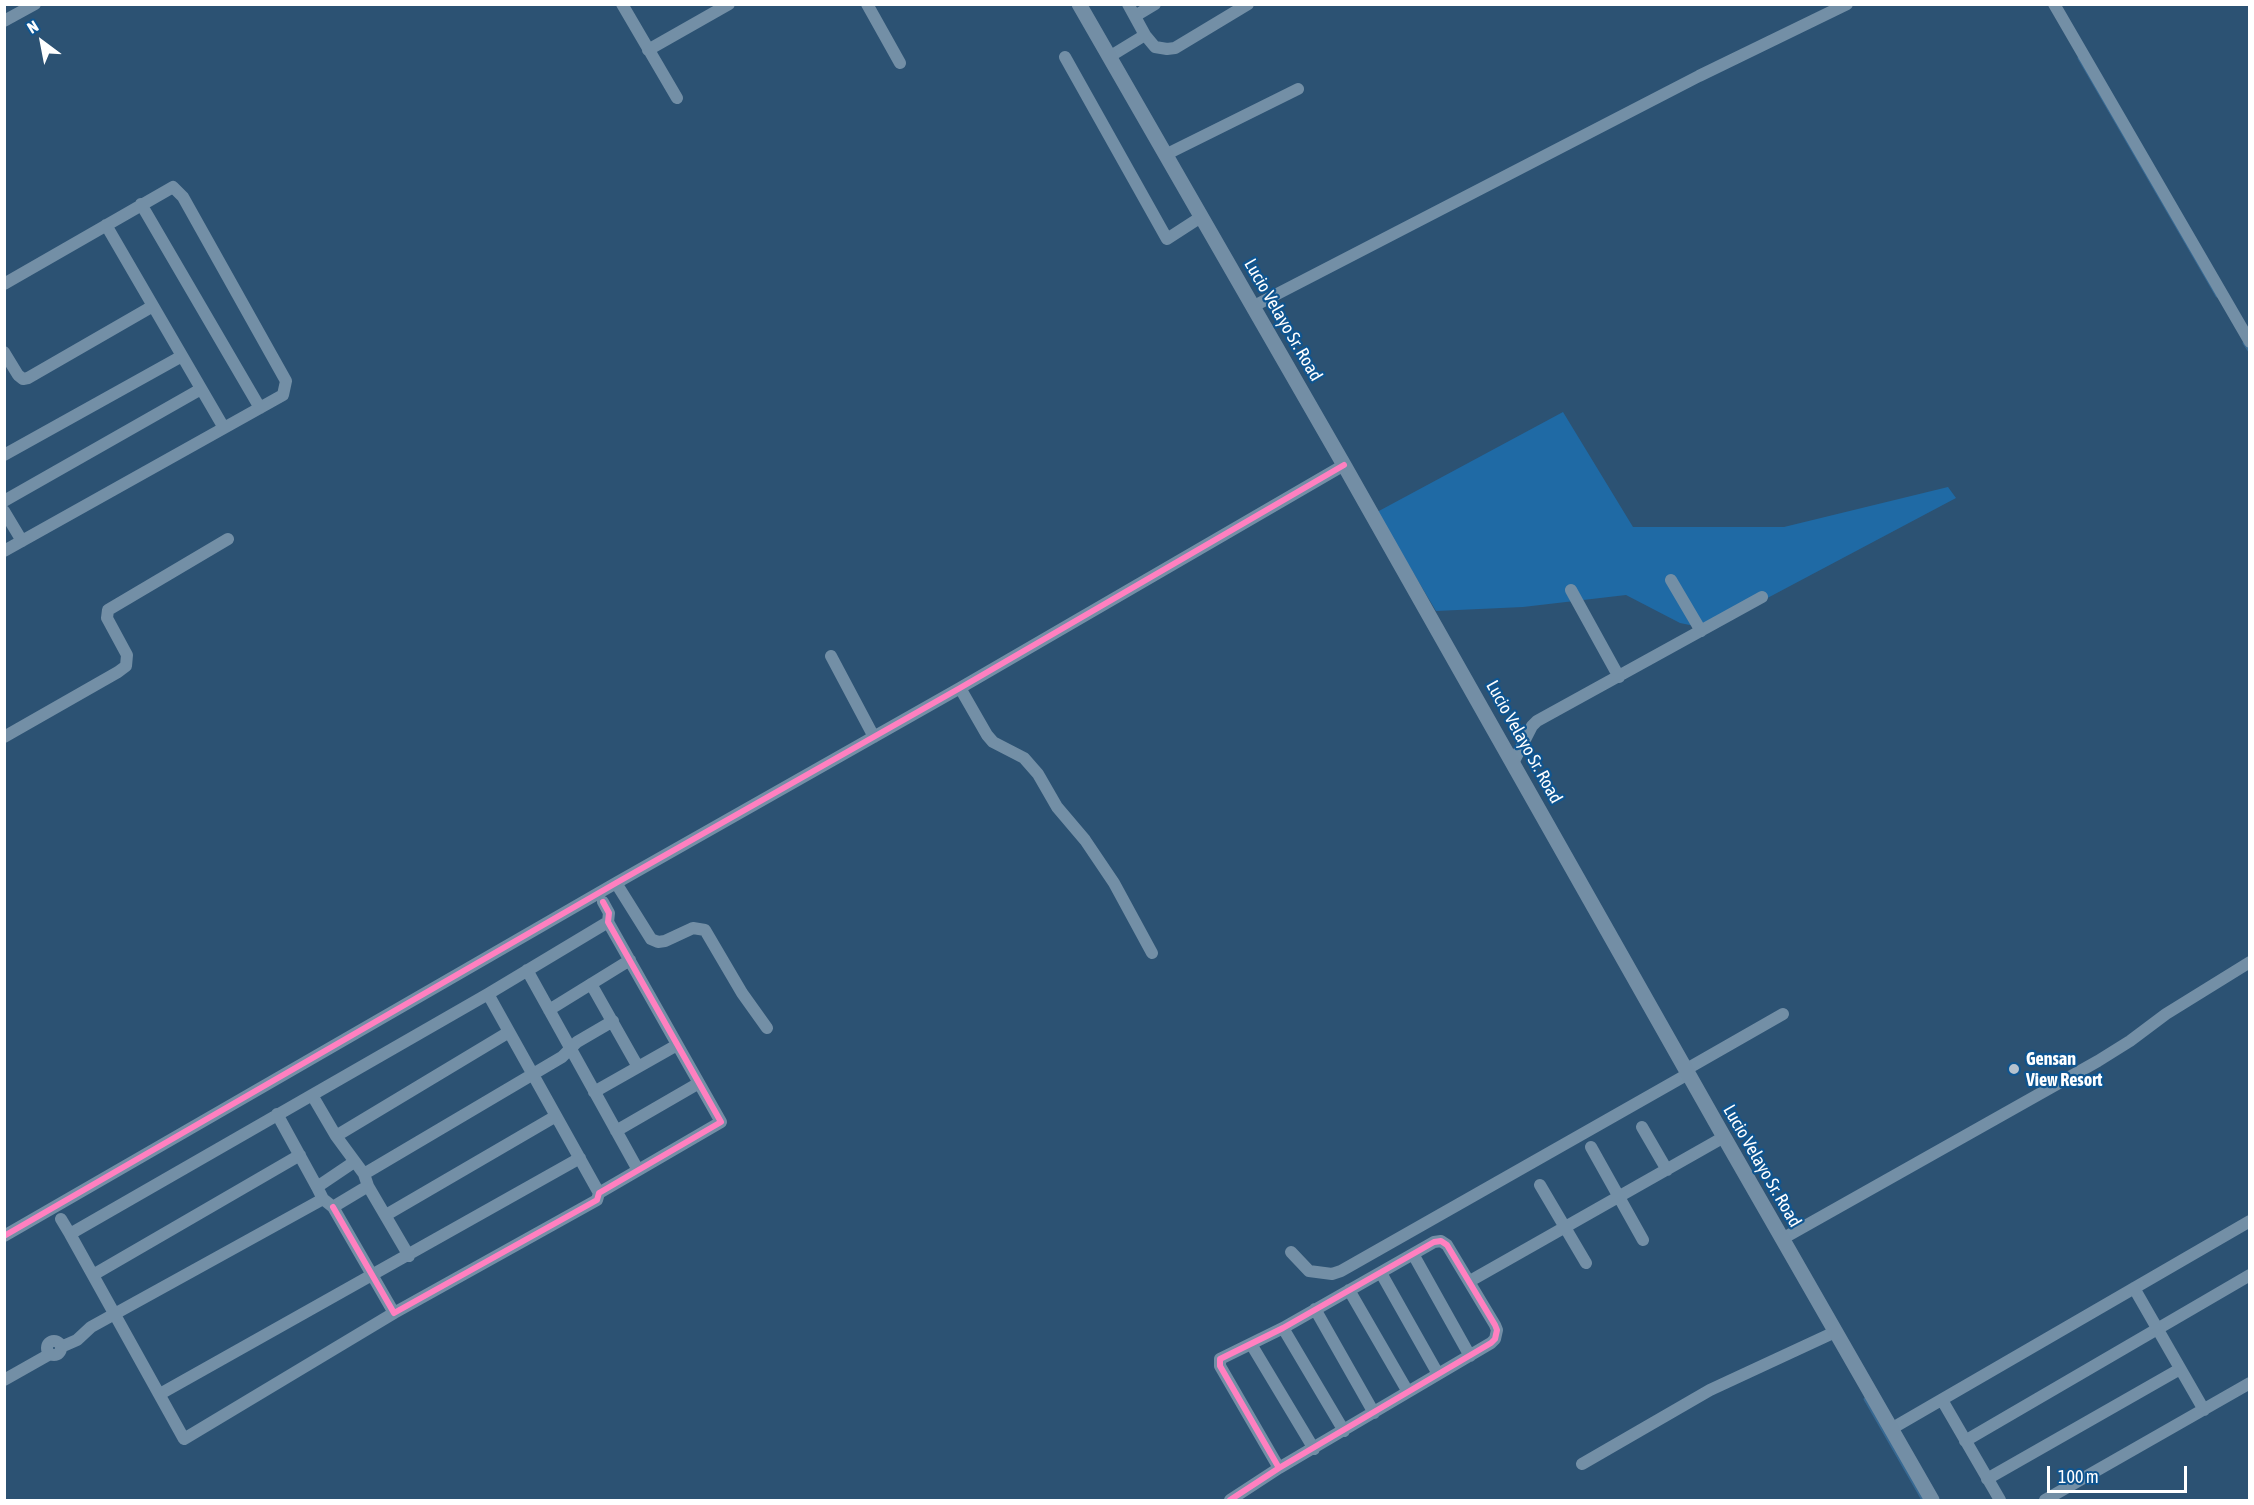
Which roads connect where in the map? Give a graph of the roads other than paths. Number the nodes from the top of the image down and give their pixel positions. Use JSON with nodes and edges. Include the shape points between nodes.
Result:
{"nodes":[{"id":1,"x":34,"y":4,"type":"edge"},
{"id":2,"x":622,"y":4,"type":"edge"},
{"id":3,"x":729,"y":4,"type":"edge"},
{"id":4,"x":867,"y":4,"type":"edge"},
{"id":5,"x":1079,"y":4,"type":"edge"},
{"id":6,"x":1128,"y":4,"type":"edge"},
{"id":7,"x":1155,"y":4,"type":"edge"},
{"id":8,"x":1248,"y":4,"type":"edge"},
{"id":9,"x":1847,"y":4,"type":"edge"},
{"id":10,"x":2054,"y":4,"type":"edge"},
{"id":11,"x":708,"y":9,"type":"edge"},
{"id":12,"x":1135,"y":16,"type":"junction"},
{"id":13,"x":4,"y":21,"type":"edge"},
{"id":14,"x":1145,"y":35,"type":"junction"},
{"id":15,"x":648,"y":50,"type":"junction"},
{"id":16,"x":1065,"y":57,"type":"dead end"},
{"id":17,"x":1109,"y":57,"type":"junction"},
{"id":18,"x":900,"y":63,"type":"dead end"},
{"id":19,"x":1298,"y":89,"type":"dead end"},
{"id":20,"x":677,"y":98,"type":"dead end"},
{"id":21,"x":1165,"y":155,"type":"junction"},
{"id":22,"x":141,"y":204,"type":"junction"},
{"id":23,"x":1201,"y":217,"type":"junction"},
{"id":24,"x":105,"y":225,"type":"junction"},
{"id":25,"x":4,"y":284,"type":"edge"},
{"id":26,"x":153,"y":306,"type":"junction"},
{"id":27,"x":1252,"y":307,"type":"junction"},
{"id":28,"x":2250,"y":342,"type":"edge"},
{"id":29,"x":4,"y":352,"type":"edge"},
{"id":30,"x":182,"y":356,"type":"junction"},
{"id":31,"x":201,"y":389,"type":"junction"},
{"id":32,"x":260,"y":408,"type":"junction"},
{"id":33,"x":224,"y":428,"type":"junction"},
{"id":34,"x":4,"y":455,"type":"edge"},
{"id":35,"x":1344,"y":465,"type":"junction"},
{"id":36,"x":4,"y":501,"type":"edge"},
{"id":37,"x":4,"y":511,"type":"edge"},
{"id":38,"x":228,"y":539,"type":"dead end"},
{"id":39,"x":22,"y":541,"type":"junction"},
{"id":40,"x":4,"y":550,"type":"edge"},
{"id":41,"x":1671,"y":580,"type":"dead end"},
{"id":42,"x":1570,"y":590,"type":"dead end"},
{"id":43,"x":1762,"y":597,"type":"dead end"},
{"id":44,"x":1701,"y":631,"type":"junction"},
{"id":45,"x":831,"y":656,"type":"dead end"},
{"id":46,"x":1619,"y":677,"type":"junction"},
{"id":47,"x":960,"y":688,"type":"junction"},
{"id":48,"x":4,"y":737,"type":"edge"},
{"id":49,"x":873,"y":737,"type":"junction"},
{"id":50,"x":1513,"y":763,"type":"junction"},
{"id":51,"x":616,"y":883,"type":"junction"},
{"id":52,"x":603,"y":902,"type":"dead end"},
{"id":53,"x":608,"y":922,"type":"junction"},
{"id":54,"x":1152,"y":953,"type":"dead end"},
{"id":55,"x":630,"y":960,"type":"junction"},
{"id":56,"x":2250,"y":962,"type":"edge"},
{"id":57,"x":527,"y":970,"type":"junction"},
{"id":58,"x":591,"y":984,"type":"junction"},
{"id":59,"x":488,"y":994,"type":"junction"},
{"id":60,"x":549,"y":1010,"type":"junction"},
{"id":61,"x":1783,"y":1014,"type":"dead end"},
{"id":62,"x":613,"y":1022,"type":"junction"},
{"id":63,"x":767,"y":1028,"type":"dead end"},
{"id":64,"x":509,"y":1032,"type":"junction"},
{"id":65,"x":677,"y":1045,"type":"junction"},
{"id":66,"x":571,"y":1049,"type":"junction"},
{"id":67,"x":638,"y":1067,"type":"junction"},
{"id":68,"x":533,"y":1074,"type":"junction"},
{"id":69,"x":1685,"y":1074,"type":"junction"},
{"id":70,"x":699,"y":1083,"type":"junction"},
{"id":71,"x":594,"y":1092,"type":"junction"},
{"id":72,"x":312,"y":1095,"type":"junction"},
{"id":73,"x":278,"y":1114,"type":"junction"},
{"id":74,"x":556,"y":1116,"type":"junction"},
{"id":75,"x":1642,"y":1127,"type":"dead end"},
{"id":76,"x":616,"y":1131,"type":"junction"},
{"id":77,"x":336,"y":1136,"type":"junction"},
{"id":78,"x":1721,"y":1139,"type":"junction"},
{"id":79,"x":1591,"y":1147,"type":"dead end"},
{"id":80,"x":300,"y":1155,"type":"junction"},
{"id":81,"x":580,"y":1158,"type":"junction"},
{"id":82,"x":354,"y":1162,"type":"junction"},
{"id":83,"x":638,"y":1170,"type":"junction"},
{"id":84,"x":1667,"y":1170,"type":"junction"},
{"id":85,"x":366,"y":1180,"type":"junction"},
{"id":86,"x":1540,"y":1185,"type":"dead end"},
{"id":87,"x":599,"y":1193,"type":"junction"},
{"id":88,"x":324,"y":1198,"type":"junction"},
{"id":89,"x":1619,"y":1198,"type":"junction"},
{"id":90,"x":386,"y":1215,"type":"junction"},
{"id":91,"x":61,"y":1219,"type":"dead end"},
{"id":92,"x":2250,"y":1221,"type":"edge"},
{"id":93,"x":1565,"y":1227,"type":"junction"},
{"id":94,"x":70,"y":1234,"type":"junction"},
{"id":95,"x":4,"y":1236,"type":"edge"},
{"id":96,"x":1782,"y":1239,"type":"junction"},
{"id":97,"x":1643,"y":1240,"type":"dead end"},
{"id":98,"x":1291,"y":1252,"type":"dead end"},
{"id":99,"x":1413,"y":1254,"type":"junction"},
{"id":100,"x":409,"y":1256,"type":"junction"},
{"id":101,"x":1586,"y":1263,"type":"dead end"},
{"id":102,"x":1381,"y":1273,"type":"junction"},
{"id":103,"x":93,"y":1275,"type":"junction"},
{"id":104,"x":372,"y":1275,"type":"junction"},
{"id":105,"x":2249,"y":1276,"type":"edge"},
{"id":106,"x":1470,"y":1281,"type":"junction"},
{"id":107,"x":2134,"y":1288,"type":"junction"},
{"id":108,"x":1349,"y":1290,"type":"junction"},
{"id":109,"x":1315,"y":1309,"type":"junction"},
{"id":110,"x":394,"y":1313,"type":"junction"},
{"id":111,"x":116,"y":1314,"type":"junction"},
{"id":112,"x":1283,"y":1328,"type":"junction"},
{"id":113,"x":2157,"y":1329,"type":"junction"},
{"id":114,"x":1835,"y":1332,"type":"junction"},
{"id":115,"x":1251,"y":1344,"type":"junction"},
{"id":116,"x":54,"y":1348,"type":"junction"},
{"id":117,"x":1470,"y":1356,"type":"junction"},
{"id":118,"x":2180,"y":1369,"type":"junction"},
{"id":119,"x":4,"y":1372,"type":"edge"},
{"id":120,"x":1438,"y":1374,"type":"junction"},
{"id":121,"x":4,"y":1380,"type":"edge"},
{"id":122,"x":2250,"y":1383,"type":"edge"},
{"id":123,"x":1408,"y":1392,"type":"junction"},
{"id":124,"x":160,"y":1394,"type":"junction"},
{"id":125,"x":1941,"y":1400,"type":"junction"},
{"id":126,"x":2204,"y":1410,"type":"junction"},
{"id":127,"x":1374,"y":1413,"type":"junction"},
{"id":128,"x":1891,"y":1430,"type":"junction"},
{"id":129,"x":1344,"y":1431,"type":"junction"},
{"id":130,"x":1965,"y":1441,"type":"junction"},
{"id":131,"x":1314,"y":1449,"type":"junction"},
{"id":132,"x":1582,"y":1464,"type":"dead end"},
{"id":133,"x":1280,"y":1468,"type":"junction"},
{"id":134,"x":1988,"y":1479,"type":"junction"},
{"id":135,"x":1230,"y":1500,"type":"edge"},
{"id":136,"x":1932,"y":1500,"type":"edge"},
{"id":137,"x":2000,"y":1500,"type":"edge"},
{"id":138,"x":2045,"y":1500,"type":"edge"}],
"edges":[{"from":1,"to":13,"type":"street"},
{"from":2,"to":15,"type":"street"},
{"from":3,"to":11,"type":"street"},
{"from":4,"to":18,"type":"street"},
{"from":5,"to":17,"type":"main road","name":"Lucio Velayo Sr. Road"},
{"from":6,"to":12,"type":"street"},
{"from":7,"to":12,"type":"street"},
{"from":8,"to":14,"type":"street","via":[[1175,48],[1155,47]]},
{"from":9,"to":27,"type":"street"},
{"from":10,"to":28,"type":"street"},
{"from":11,"to":15,"type":"street"},
{"from":12,"to":14,"type":"street"},
{"from":14,"to":17,"type":"street"},
{"from":15,"to":20,"type":"street"},
{"from":16,"to":23,"type":"street","via":[[1167,239]]},
{"from":17,"to":21,"type":"main road","name":"Lucio Velayo Sr. Road"},
{"from":19,"to":21,"type":"street"},
{"from":21,"to":23,"type":"main road","name":"Lucio Velayo Sr. Road"},
{"from":22,"to":24,"type":"street"},
{"from":22,"to":32,"type":"street"},
{"from":22,"to":32,"type":"street","via":[[173,187],[183,197],[286,381],[283,395]]},
{"from":23,"to":27,"type":"main road","name":"Lucio Velayo Sr. Road"},
{"from":24,"to":25,"type":"street"},
{"from":24,"to":26,"type":"street"},
{"from":26,"to":29,"type":"street","via":[[28,378],[18,375]]},
{"from":26,"to":30,"type":"street"},
{"from":27,"to":35,"type":"main road","name":"Lucio Velayo Sr. Road"},
{"from":30,"to":31,"type":"street"},
{"from":30,"to":34,"type":"street"},
{"from":31,"to":33,"type":"street"},
{"from":31,"to":36,"type":"street"},
{"from":32,"to":33,"type":"street"},
{"from":33,"to":39,"type":"street"},
{"from":35,"to":47,"type":"street"},
{"from":35,"to":50,"type":"main road","name":"Lucio Velayo Sr. Road"},
{"from":37,"to":39,"type":"street"},
{"from":38,"to":48,"type":"street","via":[[108,610],[107,618],[127,655],[126,666]]},
{"from":39,"to":40,"type":"street"},
{"from":41,"to":44,"type":"street"},
{"from":42,"to":46,"type":"street"},
{"from":43,"to":44,"type":"street"},
{"from":44,"to":46,"type":"street"},
{"from":45,"to":49,"type":"street"},
{"from":46,"to":50,"type":"street","via":[[1532,726]]},
{"from":47,"to":49,"type":"street"},
{"from":47,"to":54,"type":"street","via":[[993,742],[1024,758],[1038,774],[1056,807],[1085,840],[1114,883]]},
{"from":49,"to":51,"type":"street"},
{"from":50,"to":69,"type":"main road","name":"Lucio Velayo Sr. Road"},
{"from":51,"to":63,"type":"street","via":[[651,939],[665,941],[693,928],[705,930]]},
{"from":51,"to":95,"type":"street"},
{"from":52,"to":53,"type":"street","via":[[609,913]]},
{"from":53,"to":55,"type":"street"},
{"from":53,"to":57,"type":"street"},
{"from":55,"to":58,"type":"street"},
{"from":55,"to":65,"type":"street"},
{"from":56,"to":96,"type":"street","via":[[2098,1061]]},
{"from":57,"to":59,"type":"street"},
{"from":57,"to":60,"type":"street"},
{"from":58,"to":60,"type":"street"},
{"from":58,"to":62,"type":"street"},
{"from":59,"to":64,"type":"street"},
{"from":59,"to":72,"type":"street"},
{"from":60,"to":66,"type":"street"},
{"from":61,"to":69,"type":"street"},
{"from":62,"to":66,"type":"street"},
{"from":62,"to":67,"type":"street"},
{"from":64,"to":68,"type":"street"},
{"from":64,"to":77,"type":"street"},
{"from":65,"to":67,"type":"street"},
{"from":65,"to":70,"type":"street"},
{"from":66,"to":68,"type":"street"},
{"from":66,"to":71,"type":"street"},
{"from":67,"to":71,"type":"street"},
{"from":68,"to":74,"type":"street"},
{"from":68,"to":85,"type":"street"},
{"from":69,"to":78,"type":"main road","name":"Lucio Velayo Sr. Road"},
{"from":69,"to":98,"type":"street","via":[[1341,1271],[1309,1271]]},
{"from":70,"to":76,"type":"street"},
{"from":70,"to":83,"type":"street","via":[[721,1122]]},
{"from":71,"to":76,"type":"street"},
{"from":72,"to":73,"type":"street"},
{"from":72,"to":77,"type":"street"},
{"from":73,"to":80,"type":"street"},
{"from":73,"to":94,"type":"street"},
{"from":74,"to":81,"type":"street"},
{"from":74,"to":90,"type":"street"},
{"from":75,"to":84,"type":"street"},
{"from":76,"to":83,"type":"street"},
{"from":77,"to":82,"type":"street"},
{"from":78,"to":84,"type":"street"},
{"from":78,"to":96,"type":"main road","name":"Lucio Velayo Sr. Road"},
{"from":79,"to":89,"type":"street"},
{"from":80,"to":88,"type":"street"},
{"from":80,"to":103,"type":"street"},
{"from":81,"to":87,"type":"street"},
{"from":81,"to":100,"type":"street"},
{"from":82,"to":85,"type":"street"},
{"from":82,"to":88,"type":"street"},
{"from":83,"to":87,"type":"street"},
{"from":84,"to":89,"type":"street"},
{"from":85,"to":88,"type":"street"},
{"from":85,"to":90,"type":"street"},
{"from":86,"to":93,"type":"street"},
{"from":87,"to":110,"type":"street","via":[[597,1200]]},
{"from":88,"to":104,"type":"street"},
{"from":88,"to":111,"type":"street"},
{"from":89,"to":93,"type":"street"},
{"from":89,"to":97,"type":"street"},
{"from":90,"to":100,"type":"street"},
{"from":91,"to":94,"type":"street"},
{"from":92,"to":107,"type":"street"},
{"from":93,"to":101,"type":"street"},
{"from":93,"to":106,"type":"street"},
{"from":94,"to":103,"type":"street"},
{"from":96,"to":114,"type":"main road","name":"Lucio Velayo Sr. Road"},
{"from":99,"to":102,"type":"street"},
{"from":99,"to":106,"type":"street","via":[[1441,1241]]},
{"from":99,"to":117,"type":"street"},
{"from":100,"to":104,"type":"street"},
{"from":102,"to":108,"type":"street"},
{"from":102,"to":120,"type":"street"},
{"from":103,"to":111,"type":"street"},
{"from":104,"to":110,"type":"street"},
{"from":104,"to":124,"type":"street"},
{"from":105,"to":113,"type":"street"},
{"from":106,"to":117,"type":"street","via":[[1497,1330],[1491,1343]]},
{"from":107,"to":113,"type":"street"},
{"from":107,"to":125,"type":"street"},
{"from":108,"to":109,"type":"street"},
{"from":108,"to":123,"type":"street"},
{"from":109,"to":112,"type":"street"},
{"from":109,"to":127,"type":"street"},
{"from":110,"to":124,"type":"street","via":[[184,1439]]},
{"from":111,"to":116,"type":"street","via":[[91,1328],[72,1332]]},
{"from":111,"to":124,"type":"street"},
{"from":112,"to":115,"type":"street"},
{"from":112,"to":129,"type":"street"},
{"from":113,"to":118,"type":"street"},
{"from":113,"to":130,"type":"street"},
{"from":114,"to":128,"type":"main road","name":"Lucio Velayo Sr. Road"},
{"from":114,"to":132,"type":"street","via":[[1710,1390]]},
{"from":115,"to":131,"type":"street"},
{"from":115,"to":133,"type":"street","via":[[1222,1357],[1220,1366]]},
{"from":116,"to":119,"type":"street"},
{"from":116,"to":121,"type":"street"},
{"from":117,"to":120,"type":"street"},
{"from":118,"to":126,"type":"street"},
{"from":118,"to":134,"type":"street"},
{"from":120,"to":123,"type":"street"},
{"from":122,"to":126,"type":"street"},
{"from":123,"to":127,"type":"street"},
{"from":125,"to":128,"type":"street"},
{"from":125,"to":130,"type":"street"},
{"from":126,"to":138,"type":"street"},
{"from":127,"to":129,"type":"street"},
{"from":128,"to":136,"type":"main road","name":"Lucio Velayo Sr. Road"},
{"from":129,"to":131,"type":"street"},
{"from":130,"to":134,"type":"street"},
{"from":131,"to":133,"type":"street"},
{"from":133,"to":135,"type":"street"},
{"from":134,"to":137,"type":"street"}]}
